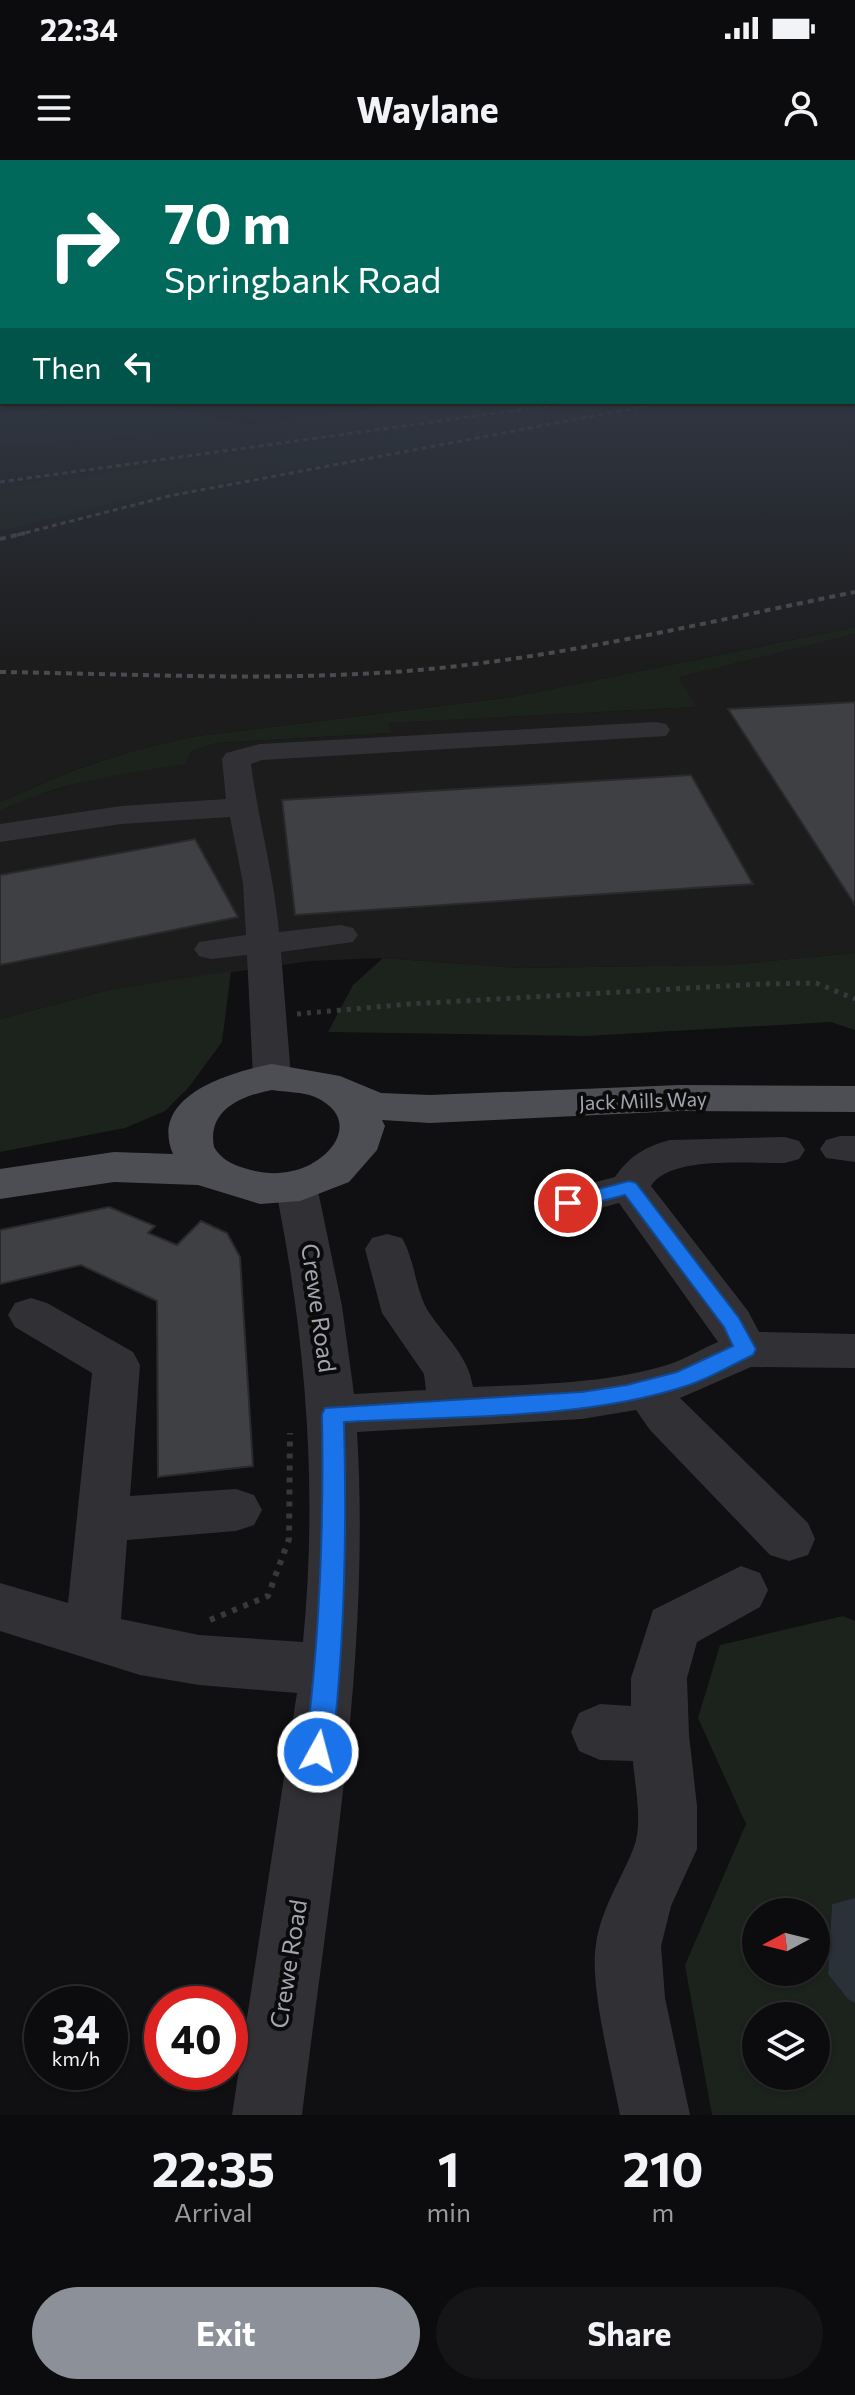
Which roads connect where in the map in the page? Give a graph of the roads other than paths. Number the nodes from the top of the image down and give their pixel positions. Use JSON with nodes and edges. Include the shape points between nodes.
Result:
{"nodes":[{"id":1,"x":656,"y":730,"type":"dead end"},
{"id":2,"x":242,"y":808,"type":"junction"},
{"id":3,"x":0,"y":833,"type":"edge"},
{"id":4,"x":341,"y":935,"type":"dead end"},
{"id":5,"x":263,"y":942,"type":"junction"},
{"id":6,"x":211,"y":949,"type":"dead end"},
{"id":7,"x":272,"y":1077,"type":"junction"},
{"id":8,"x":855,"y":1099,"type":"edge"},
{"id":9,"x":354,"y":1113,"type":"junction"},
{"id":10,"x":199,"y":1150,"type":"junction"},
{"id":11,"x":785,"y":1150,"type":"dead end"},
{"id":12,"x":635,"y":1179,"type":"junction"},
{"id":13,"x":0,"y":1184,"type":"edge"},
{"id":14,"x":296,"y":1186,"type":"junction"},
{"id":15,"x":568,"y":1203,"type":"dead end"},
{"id":16,"x":387,"y":1249,"type":"dead end"},
{"id":17,"x":31,"y":1315,"type":"dead end"},
{"id":18,"x":745,"y":1349,"type":"junction"},
{"id":19,"x":855,"y":1351,"type":"edge"},
{"id":20,"x":648,"y":1389,"type":"junction"},
{"id":21,"x":452,"y":1405,"type":"junction"},
{"id":22,"x":311,"y":1415,"type":"junction"},
{"id":23,"x":236,"y":1510,"type":"dead end"},
{"id":24,"x":102,"y":1520,"type":"junction"},
{"id":25,"x":789,"y":1539,"type":"dead end"},
{"id":26,"x":741,"y":1590,"type":"dead end"},
{"id":27,"x":0,"y":1607,"type":"edge"},
{"id":28,"x":92,"y":1635,"type":"junction"},
{"id":29,"x":329,"y":1670,"type":"junction"},
{"id":30,"x":267,"y":2115,"type":"edge"},
{"id":31,"x":655,"y":2115,"type":"edge"}],
"edges":[{"from":1,"to":2,"type":"street","via":[[248,754],[236,759]]},
{"from":2,"to":3,"type":"street","via":[[117,815]]},
{"from":2,"to":5,"type":"street","via":[[259,883]]},
{"from":4,"to":5,"type":"street"},
{"from":5,"to":6,"type":"street"},
{"from":5,"to":7,"type":"street"},
{"from":7,"to":9,"type":"main road","via":[[325,1083]]},
{"from":7,"to":10,"type":"main road","via":[[218,1094],[199,1111]]},
{"from":8,"to":9,"type":"main road","name":"Jack Mills Way","via":[[680,1098]]},
{"from":9,"to":14,"type":"main road","via":[[358,1150],[323,1178]]},
{"from":10,"to":13,"type":"main road"},
{"from":10,"to":14,"type":"main road","via":[[232,1183]]},
{"from":11,"to":12,"type":"street","via":[[670,1153]]},
{"from":12,"to":15,"type":"street"},
{"from":12,"to":18,"type":"street"},
{"from":14,"to":22,"type":"street","name":"Crewe Road","via":[[311,1250]]},
{"from":16,"to":21,"type":"street","via":[[405,1313],[447,1370]]},
{"from":17,"to":24,"type":"street","via":[[116,1365]]},
{"from":18,"to":19,"type":"street"},
{"from":18,"to":20,"type":"street","via":[[683,1379]]},
{"from":20,"to":21,"type":"street","via":[[582,1400]]},
{"from":20,"to":25,"type":"street","via":[[667,1417]]},
{"from":21,"to":22,"type":"street"},
{"from":22,"to":29,"type":"street","name":"Crewe Road","via":[[336,1535]]},
{"from":23,"to":24,"type":"street"},
{"from":24,"to":28,"type":"street"},
{"from":26,"to":31,"type":"street","via":[[673,1627],[640,1715],[667,1806],[666,1849],[641,1899],[628,1946],[632,1998]]},
{"from":27,"to":28,"type":"street"},
{"from":28,"to":29,"type":"street","via":[[199,1660]]},
{"from":29,"to":30,"type":"street","name":"Crewe Road"}]}
